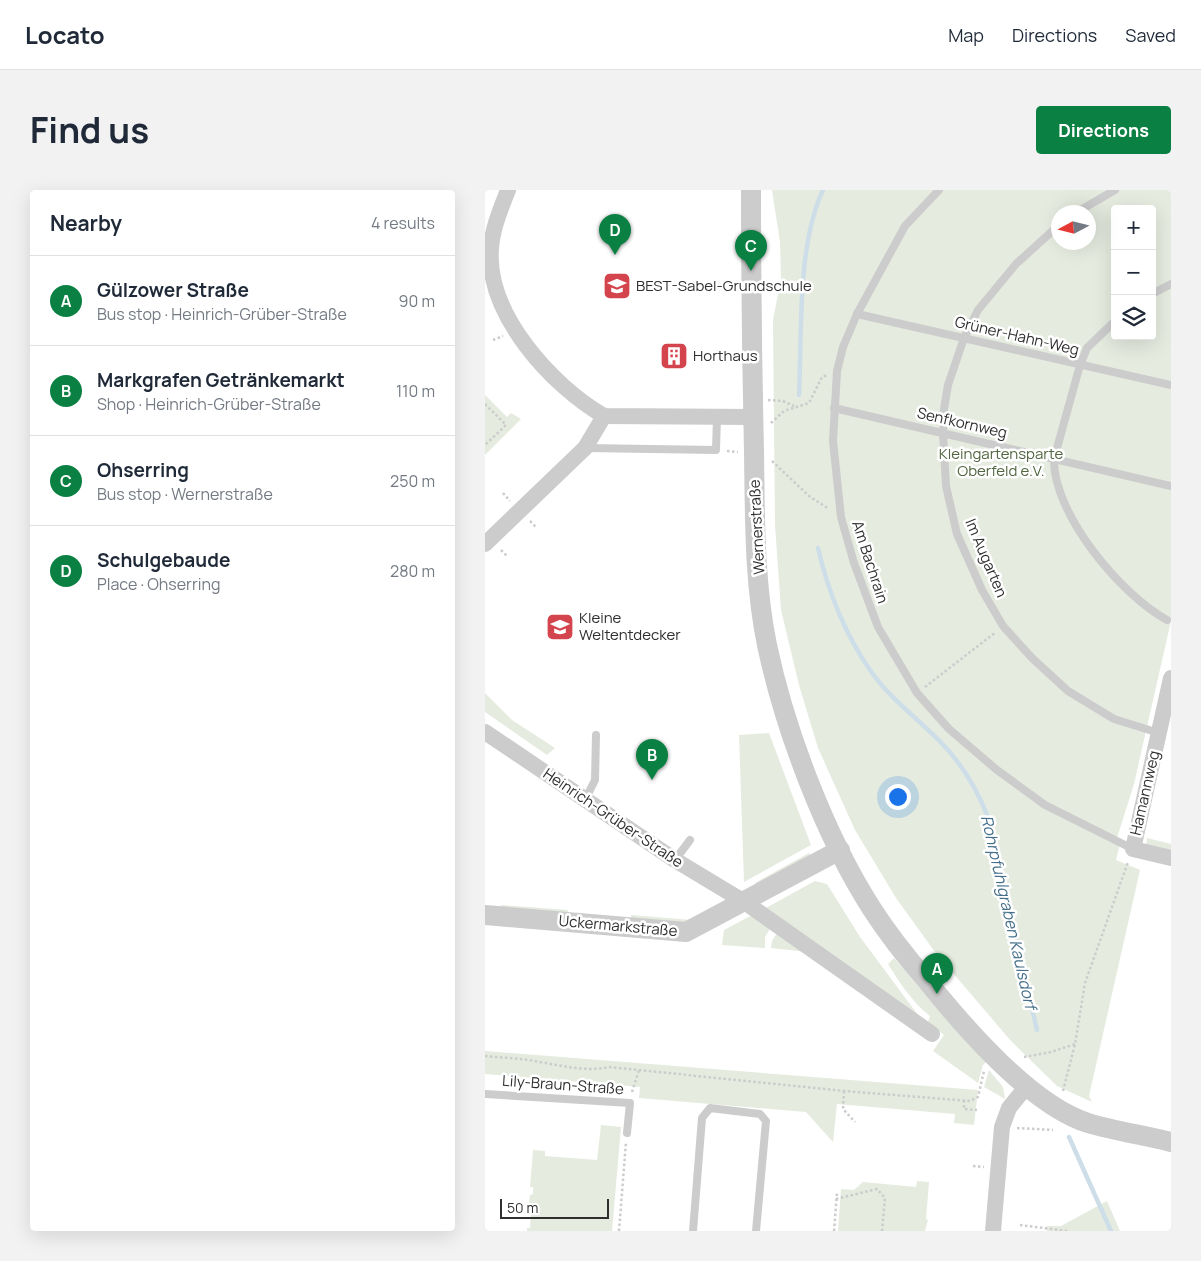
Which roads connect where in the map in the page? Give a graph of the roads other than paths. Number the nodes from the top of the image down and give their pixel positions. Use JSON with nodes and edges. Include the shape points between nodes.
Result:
{"nodes":[{"id":1,"x":508,"y":190,"type":"edge"},
{"id":2,"x":751,"y":190,"type":"edge"},
{"id":3,"x":939,"y":190,"type":"edge"},
{"id":4,"x":1115,"y":190,"type":"edge"},
{"id":5,"x":1089,"y":205,"type":"edge"},
{"id":6,"x":1051,"y":232,"type":"edge"},
{"id":7,"x":1171,"y":284,"type":"edge"},
{"id":8,"x":1156,"y":292,"type":"edge"},
{"id":9,"x":857,"y":314,"type":"junction"},
{"id":10,"x":1111,"y":325,"type":"edge"},
{"id":11,"x":964,"y":338,"type":"junction"},
{"id":12,"x":1079,"y":365,"type":"junction"},
{"id":13,"x":1171,"y":386,"type":"edge"},
{"id":14,"x":834,"y":408,"type":"junction"},
{"id":15,"x":605,"y":416,"type":"junction"},
{"id":16,"x":717,"y":417,"type":"junction"},
{"id":17,"x":762,"y":420,"type":"junction"},
{"id":18,"x":943,"y":433,"type":"junction"},
{"id":19,"x":585,"y":448,"type":"junction"},
{"id":20,"x":1054,"y":459,"type":"junction"},
{"id":21,"x":1171,"y":486,"type":"edge"},
{"id":22,"x":485,"y":544,"type":"edge"},
{"id":23,"x":1167,"y":620,"type":"dead end"},
{"id":24,"x":1171,"y":678,"type":"edge"},
{"id":25,"x":485,"y":732,"type":"edge"},
{"id":26,"x":1159,"y":733,"type":"junction"},
{"id":27,"x":596,"y":735,"type":"dead end"},
{"id":28,"x":585,"y":800,"type":"junction"},
{"id":29,"x":690,"y":840,"type":"dead end"},
{"id":30,"x":1133,"y":848,"type":"junction"},
{"id":31,"x":840,"y":850,"type":"junction"},
{"id":32,"x":1171,"y":858,"type":"edge"},
{"id":33,"x":675,"y":860,"type":"junction"},
{"id":34,"x":743,"y":901,"type":"junction"},
{"id":35,"x":485,"y":915,"type":"edge"},
{"id":36,"x":932,"y":1034,"type":"dead end"},
{"id":37,"x":1026,"y":1087,"type":"junction"},
{"id":38,"x":485,"y":1094,"type":"edge"},
{"id":39,"x":627,"y":1133,"type":"road end"},
{"id":40,"x":1171,"y":1142,"type":"edge"},
{"id":41,"x":693,"y":1231,"type":"edge"},
{"id":42,"x":756,"y":1231,"type":"edge"},
{"id":43,"x":993,"y":1231,"type":"edge"}],
"edges":[{"from":1,"to":15,"type":"street","via":[[491,249],[495,284],[510,323],[547,369]]},
{"from":2,"to":17,"type":"street","name":"Wernerstraße"},
{"from":3,"to":9,"type":"lane","name":"Am Bachrain","via":[[905,226]]},
{"from":4,"to":5,"type":"lane"},
{"from":6,"to":11,"type":"lane","name":"Im Augarten","via":[[1016,264],[978,310]]},
{"from":7,"to":8,"type":"lane"},
{"from":9,"to":11,"type":"lane","name":"Grüner-Hahn-Weg"},
{"from":9,"to":14,"type":"lane","name":"Am Bachrain","via":[[837,371]]},
{"from":10,"to":12,"type":"lane","via":[[1087,348]]},
{"from":11,"to":12,"type":"lane","name":"Grüner-Hahn-Weg"},
{"from":11,"to":18,"type":"lane","name":"Im Augarten","via":[[948,385]]},
{"from":12,"to":13,"type":"lane","name":"Grüner-Hahn-Weg"},
{"from":12,"to":20,"type":"lane"},
{"from":14,"to":18,"type":"lane","name":"Senfkornweg"},
{"from":14,"to":30,"type":"lane","name":"Am Bachrain","via":[[833,441],[841,517],[854,563],[878,627],[917,693],[949,729],[1045,805]]},
{"from":15,"to":16,"type":"street"},
{"from":15,"to":19,"type":"street"},
{"from":16,"to":17,"type":"street"},
{"from":16,"to":19,"type":"lane","via":[[716,450]]},
{"from":17,"to":31,"type":"street","name":"Wernerstraße","via":[[756,540],[767,645],[787,723]]},
{"from":18,"to":20,"type":"lane","name":"Senfkornweg"},
{"from":18,"to":26,"type":"lane","name":"Im Augarten","via":[[946,486],[957,534],[982,590],[1003,626],[1068,691],[1114,719]]},
{"from":19,"to":22,"type":"street"},
{"from":20,"to":21,"type":"lane","name":"Senfkornweg"},
{"from":20,"to":23,"type":"lane","via":[[1054,470],[1063,497],[1086,542],[1118,582],[1151,612]]},
{"from":24,"to":26,"type":"street","name":"Hamannweg"},
{"from":25,"to":28,"type":"street","name":"Heinrich-Grüber-Straße"},
{"from":26,"to":30,"type":"street","name":"Hamannweg"},
{"from":27,"to":28,"type":"lane","via":[[595,780]]},
{"from":28,"to":33,"type":"street","name":"Heinrich-Grüber-Straße"},
{"from":29,"to":33,"type":"lane"},
{"from":30,"to":32,"type":"street"},
{"from":31,"to":34,"type":"street"},
{"from":31,"to":37,"type":"street","via":[[871,907],[899,948],[969,1030]]},
{"from":33,"to":34,"type":"street","name":"Heinrich-Grüber-Straße"},
{"from":34,"to":35,"type":"street","name":"Uckermarkstraße","via":[[686,932]]},
{"from":34,"to":36,"type":"street","name":"Heinrich-Grüber-Straße"},
{"from":37,"to":40,"type":"street","via":[[1058,1109],[1086,1122]]},
{"from":37,"to":43,"type":"street","via":[[1009,1108],[1001,1127]]},
{"from":38,"to":39,"type":"lane","name":"Lily-Braun-Straße","via":[[630,1103]]},
{"from":41,"to":42,"type":"lane","via":[[702,1118],[710,1108],[760,1114],[766,1121]]}]}
